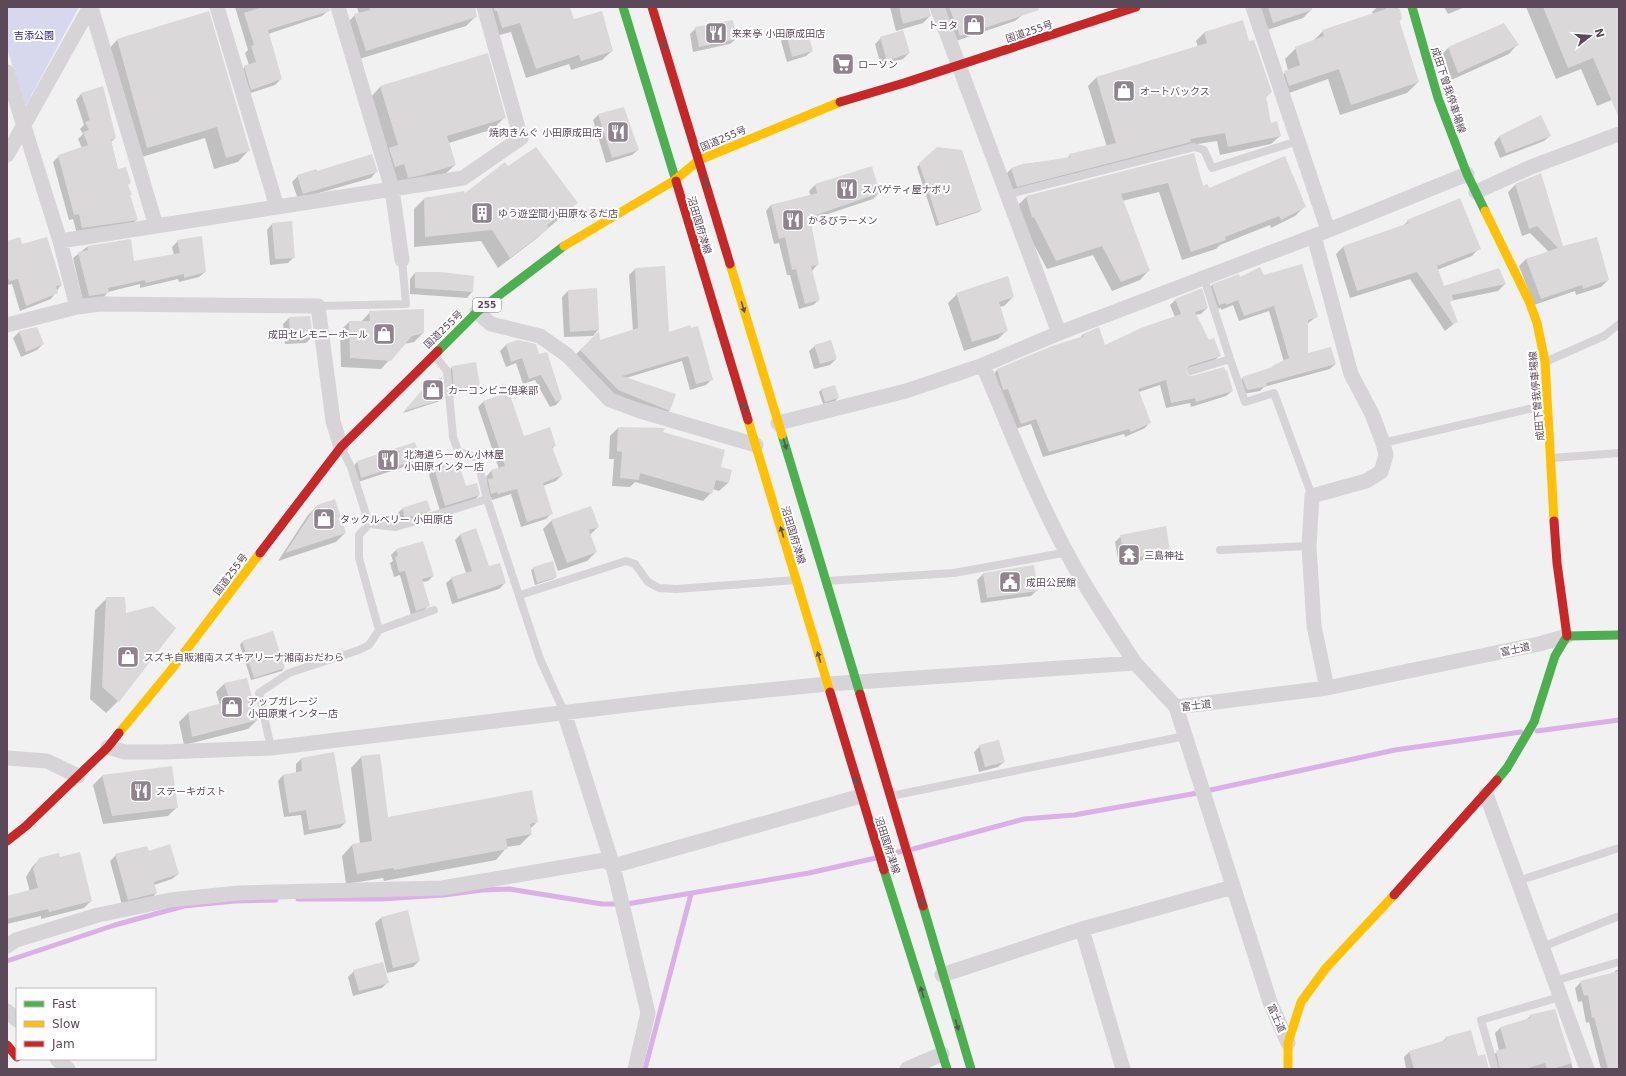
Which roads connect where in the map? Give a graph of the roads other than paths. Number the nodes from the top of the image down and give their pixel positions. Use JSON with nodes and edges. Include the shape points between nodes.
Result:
{"nodes":[{"id":1,"x":90,"y":7,"type":"edge"},
{"id":2,"x":217,"y":7,"type":"edge"},
{"id":3,"x":338,"y":7,"type":"edge"},
{"id":4,"x":484,"y":7,"type":"edge"},
{"id":5,"x":623,"y":7,"type":"edge"},
{"id":6,"x":652,"y":7,"type":"edge"},
{"id":7,"x":937,"y":7,"type":"edge"},
{"id":8,"x":1136,"y":7,"type":"edge"},
{"id":9,"x":1252,"y":7,"type":"edge"},
{"id":10,"x":1412,"y":7,"type":"edge"},
{"id":11,"x":958,"y":66,"type":"junction"},
{"id":12,"x":7,"y":72,"type":"edge"},
{"id":13,"x":24,"y":128,"type":"junction"},
{"id":14,"x":1619,"y":134,"type":"edge"},
{"id":15,"x":1298,"y":141,"type":"junction"},
{"id":16,"x":7,"y":155,"type":"edge"},
{"id":17,"x":699,"y":160,"type":"junction"},
{"id":18,"x":1467,"y":174,"type":"junction"},
{"id":19,"x":675,"y":180,"type":"junction"},
{"id":20,"x":392,"y":189,"type":"junction"},
{"id":21,"x":1476,"y":192,"type":"junction"},
{"id":22,"x":1006,"y":194,"type":"junction"},
{"id":23,"x":277,"y":207,"type":"junction"},
{"id":24,"x":156,"y":226,"type":"junction"},
{"id":25,"x":1328,"y":230,"type":"junction"},
{"id":26,"x":1314,"y":236,"type":"junction"},
{"id":27,"x":60,"y":240,"type":"junction"},
{"id":28,"x":402,"y":260,"type":"joint"},
{"id":29,"x":1204,"y":278,"type":"junction"},
{"id":30,"x":318,"y":306,"type":"junction"},
{"id":31,"x":76,"y":307,"type":"junction"},
{"id":32,"x":477,"y":312,"type":"junction"},
{"id":33,"x":1619,"y":324,"type":"edge"},
{"id":34,"x":7,"y":325,"type":"edge"},
{"id":35,"x":1059,"y":334,"type":"junction"},
{"id":36,"x":433,"y":354,"type":"junction"},
{"id":37,"x":1230,"y":359,"type":"junction"},
{"id":38,"x":1545,"y":362,"type":"junction"},
{"id":39,"x":983,"y":365,"type":"junction"},
{"id":40,"x":1191,"y":371,"type":"dead end"},
{"id":41,"x":1549,"y":404,"type":"junction"},
{"id":42,"x":778,"y":423,"type":"junction"},
{"id":43,"x":1383,"y":443,"type":"junction"},
{"id":44,"x":756,"y":445,"type":"junction"},
{"id":45,"x":341,"y":447,"type":"junction"},
{"id":46,"x":1619,"y":453,"type":"edge"},
{"id":47,"x":1552,"y":458,"type":"junction"},
{"id":48,"x":1312,"y":496,"type":"junction"},
{"id":49,"x":487,"y":499,"type":"junction"},
{"id":50,"x":369,"y":524,"type":"junction"},
{"id":51,"x":1309,"y":546,"type":"junction"},
{"id":52,"x":1220,"y":550,"type":"dead end"},
{"id":53,"x":1068,"y":552,"type":"junction"},
{"id":54,"x":796,"y":580,"type":"junction"},
{"id":55,"x":826,"y":581,"type":"junction"},
{"id":56,"x":520,"y":595,"type":"junction"},
{"id":57,"x":434,"y":610,"type":"dead end"},
{"id":58,"x":379,"y":630,"type":"junction"},
{"id":59,"x":1619,"y":635,"type":"edge"},
{"id":60,"x":1566,"y":636,"type":"junction"},
{"id":61,"x":1135,"y":663,"type":"junction"},
{"id":62,"x":856,"y":683,"type":"junction"},
{"id":63,"x":828,"y":684,"type":"junction"},
{"id":64,"x":1327,"y":688,"type":"junction"},
{"id":65,"x":1176,"y":707,"type":"junction"},
{"id":66,"x":564,"y":712,"type":"junction"},
{"id":67,"x":1185,"y":736,"type":"junction"},
{"id":68,"x":108,"y":747,"type":"junction"},
{"id":69,"x":271,"y":748,"type":"junction"},
{"id":70,"x":7,"y":758,"type":"edge"},
{"id":71,"x":78,"y":776,"type":"junction"},
{"id":72,"x":1486,"y":794,"type":"junction"},
{"id":73,"x":861,"y":796,"type":"junction"},
{"id":74,"x":891,"y":796,"type":"junction"},
{"id":75,"x":7,"y":841,"type":"edge"},
{"id":76,"x":1619,"y":848,"type":"edge"},
{"id":77,"x":613,"y":866,"type":"junction"},
{"id":78,"x":1518,"y":881,"type":"junction"},
{"id":79,"x":1233,"y":887,"type":"junction"},
{"id":80,"x":1619,"y":916,"type":"edge"},
{"id":81,"x":1082,"y":929,"type":"junction"},
{"id":82,"x":7,"y":946,"type":"edge"},
{"id":83,"x":1542,"y":947,"type":"junction"},
{"id":84,"x":1619,"y":962,"type":"edge"},
{"id":85,"x":942,"y":975,"type":"junction"},
{"id":86,"x":1554,"y":981,"type":"junction"},
{"id":87,"x":1560,"y":997,"type":"junction"},
{"id":88,"x":7,"y":1011,"type":"edge"},
{"id":89,"x":16,"y":1019,"type":"edge"},
{"id":90,"x":1288,"y":1043,"type":"junction"},
{"id":91,"x":7,"y":1045,"type":"edge"},
{"id":92,"x":942,"y":1054,"type":"junction"},
{"id":93,"x":16,"y":1056,"type":"edge"},
{"id":94,"x":58,"y":1060,"type":"edge"},
{"id":95,"x":68,"y":1069,"type":"edge"},
{"id":96,"x":635,"y":1069,"type":"edge"},
{"id":97,"x":907,"y":1069,"type":"edge"},
{"id":98,"x":946,"y":1069,"type":"edge"},
{"id":99,"x":971,"y":1069,"type":"edge"},
{"id":100,"x":1122,"y":1069,"type":"edge"},
{"id":101,"x":1288,"y":1069,"type":"edge"},
{"id":102,"x":1495,"y":1069,"type":"edge"},
{"id":103,"x":1587,"y":1069,"type":"edge"}],
"edges":[{"from":1,"to":13,"type":"street"},
{"from":1,"to":24,"type":"street"},
{"from":2,"to":23,"type":"street"},
{"from":3,"to":20,"type":"street"},
{"from":4,"to":20,"type":"street","via":[[521,138],[463,178]]},
{"from":5,"to":19,"type":"main road","name":"沼田国府津線"},
{"from":6,"to":17,"type":"main road","name":"沼田国府津線","one_way":true},
{"from":7,"to":11,"type":"street"},
{"from":8,"to":11,"type":"main road","name":"国道255号","number":"255"},
{"from":9,"to":15,"type":"street"},
{"from":10,"to":18,"type":"main road","name":"成田下曽我停車場線","via":[[1438,98]]},
{"from":11,"to":17,"type":"main road","name":"国道255号","number":"255","via":[[833,104]]},
{"from":11,"to":22,"type":"street"},
{"from":12,"to":13,"type":"street"},
{"from":13,"to":16,"type":"street"},
{"from":13,"to":27,"type":"street"},
{"from":14,"to":21,"type":"street","via":[[1531,167]]},
{"from":15,"to":22,"type":"lane","via":[[1212,168],[1204,150],[1194,148]]},
{"from":15,"to":25,"type":"street"},
{"from":17,"to":19,"type":"main road","name":"国道255号","number":"255"},
{"from":17,"to":42,"type":"main road","name":"沼田国府津線","one_way":true},
{"from":18,"to":21,"type":"main road","name":"成田下曽我停車場線"},
{"from":18,"to":25,"type":"street"},
{"from":19,"to":32,"type":"main road","name":"国道255号","number":"255","via":[[563,247]]},
{"from":44,"to":19,"type":"main road","name":"沼田国府津線","one_way":true},
{"from":20,"to":23,"type":"street"},
{"from":20,"to":28,"type":"street"},
{"from":21,"to":38,"type":"main road","name":"成田下曽我停車場線","via":[[1529,301],[1537,323]]},
{"from":22,"to":35,"type":"street"},
{"from":23,"to":24,"type":"street"},
{"from":24,"to":27,"type":"street"},
{"from":25,"to":26,"type":"street"},
{"from":26,"to":29,"type":"street"},
{"from":26,"to":43,"type":"street","via":[[1351,374],[1372,414]]},
{"from":27,"to":31,"type":"street"},
{"from":28,"to":30,"type":"lane","via":[[406,304]]},
{"from":29,"to":35,"type":"street"},
{"from":29,"to":37,"type":"lane"},
{"from":30,"to":31,"type":"street","via":[[100,304]]},
{"from":30,"to":45,"type":"street","via":[[333,421]]},
{"from":31,"to":34,"type":"street"},
{"from":32,"to":36,"type":"main road","name":"国道255号","number":"255"},
{"from":32,"to":44,"type":"street","via":[[491,324],[540,336],[567,355],[610,400]]},
{"from":33,"to":38,"type":"lane","via":[[1604,336]]},
{"from":35,"to":39,"type":"street"},
{"from":36,"to":45,"type":"main road","name":"国道255号","number":"255"},
{"from":36,"to":49,"type":"lane","via":[[447,371],[453,437],[458,451],[477,458]]},
{"from":37,"to":40,"type":"lane"},
{"from":37,"to":48,"type":"lane","via":[[1245,402],[1274,393]]},
{"from":38,"to":41,"type":"main road","name":"成田下曽我停車場線"},
{"from":39,"to":42,"type":"street","via":[[906,391]]},
{"from":39,"to":53,"type":"street","via":[[1033,483]]},
{"from":41,"to":43,"type":"lane"},
{"from":41,"to":47,"type":"main road","name":"成田下曽我停車場線"},
{"from":42,"to":55,"type":"main road","name":"沼田国府津線","one_way":true},
{"from":43,"to":48,"type":"street","via":[[1386,455],[1381,472],[1366,481]]},
{"from":54,"to":44,"type":"main road","name":"沼田国府津線","one_way":true},
{"from":45,"to":50,"type":"lane","via":[[351,467]]},
{"from":45,"to":68,"type":"main road","name":"国道255号","number":"255","via":[[176,663]]},
{"from":46,"to":47,"type":"lane"},
{"from":47,"to":60,"type":"main road","name":"成田下曽我停車場線","via":[[1557,563]]},
{"from":48,"to":51,"type":"street"},
{"from":49,"to":50,"type":"lane","via":[[396,527]]},
{"from":49,"to":56,"type":"lane"},
{"from":50,"to":58,"type":"lane","via":[[359,535],[358,558]]},
{"from":51,"to":52,"type":"lane"},
{"from":51,"to":64,"type":"street","via":[[1314,626]]},
{"from":53,"to":55,"type":"lane","via":[[954,573]]},
{"from":53,"to":61,"type":"street","via":[[1080,578]]},
{"from":54,"to":56,"type":"lane","via":[[676,590],[659,588],[648,582],[635,564],[626,561]]},
{"from":63,"to":54,"type":"main road","name":"沼田国府津線","one_way":true},
{"from":55,"to":62,"type":"main road","name":"沼田国府津線"},
{"from":56,"to":66,"type":"lane","via":[[540,660]]},
{"from":57,"to":58,"type":"lane"},
{"from":58,"to":69,"type":"lane","via":[[369,645],[360,650],[289,673],[258,693]]},
{"from":59,"to":60,"type":"main road"},
{"from":60,"to":64,"type":"street","name":"富士道","via":[[1539,644]]},
{"from":60,"to":72,"type":"main road","via":[[1555,656],[1546,692],[1526,739]]},
{"from":61,"to":62,"type":"street"},
{"from":61,"to":65,"type":"street"},
{"from":62,"to":63,"type":"street"},
{"from":62,"to":74,"type":"main road","name":"沼田国府津線"},
{"from":63,"to":66,"type":"street"},
{"from":73,"to":63,"type":"main road","name":"沼田国府津線","one_way":true},
{"from":64,"to":65,"type":"street","name":"富士道"},
{"from":65,"to":67,"type":"street","name":"富士道"},
{"from":66,"to":69,"type":"street"},
{"from":66,"to":77,"type":"street"},
{"from":67,"to":74,"type":"lane"},
{"from":67,"to":79,"type":"street","name":"富士道"},
{"from":68,"to":69,"type":"street","via":[[125,752]]},
{"from":68,"to":71,"type":"main road","name":"国道255号","number":"255"},
{"from":70,"to":71,"type":"street","via":[[47,761]]},
{"from":71,"to":75,"type":"main road","name":"国道255号","number":"255"},
{"from":72,"to":78,"type":"street"},
{"from":72,"to":90,"type":"main road","via":[[1326,968],[1302,1002]]},
{"from":73,"to":77,"type":"street"},
{"from":92,"to":73,"type":"main road","name":"沼田国府津線","one_way":true},
{"from":74,"to":85,"type":"main road","name":"沼田国府津線","one_way":true},
{"from":76,"to":78,"type":"lane"},
{"from":77,"to":82,"type":"street","via":[[605,860],[442,888],[238,893],[170,900],[98,915],[16,940]]},
{"from":77,"to":96,"type":"street","via":[[648,1013]]},
{"from":78,"to":83,"type":"street"},
{"from":79,"to":81,"type":"street"},
{"from":79,"to":90,"type":"street","name":"富士道","via":[[1270,1002]]},
{"from":80,"to":83,"type":"lane"},
{"from":81,"to":85,"type":"street"},
{"from":81,"to":100,"type":"street"},
{"from":83,"to":86,"type":"street"},
{"from":84,"to":86,"type":"lane"},
{"from":85,"to":99,"type":"main road","name":"沼田国府津線","one_way":true},
{"from":86,"to":87,"type":"street"},
{"from":87,"to":102,"type":"lane","via":[[1481,1020]]},
{"from":87,"to":103,"type":"street"},
{"from":88,"to":89,"type":"street"},
{"from":90,"to":101,"type":"main road","name":"富士道"},
{"from":91,"to":93,"type":"main road"},
{"from":92,"to":97,"type":"street"},
{"from":92,"to":98,"type":"main road","name":"沼田国府津線"},
{"from":94,"to":95,"type":"street"}]}
